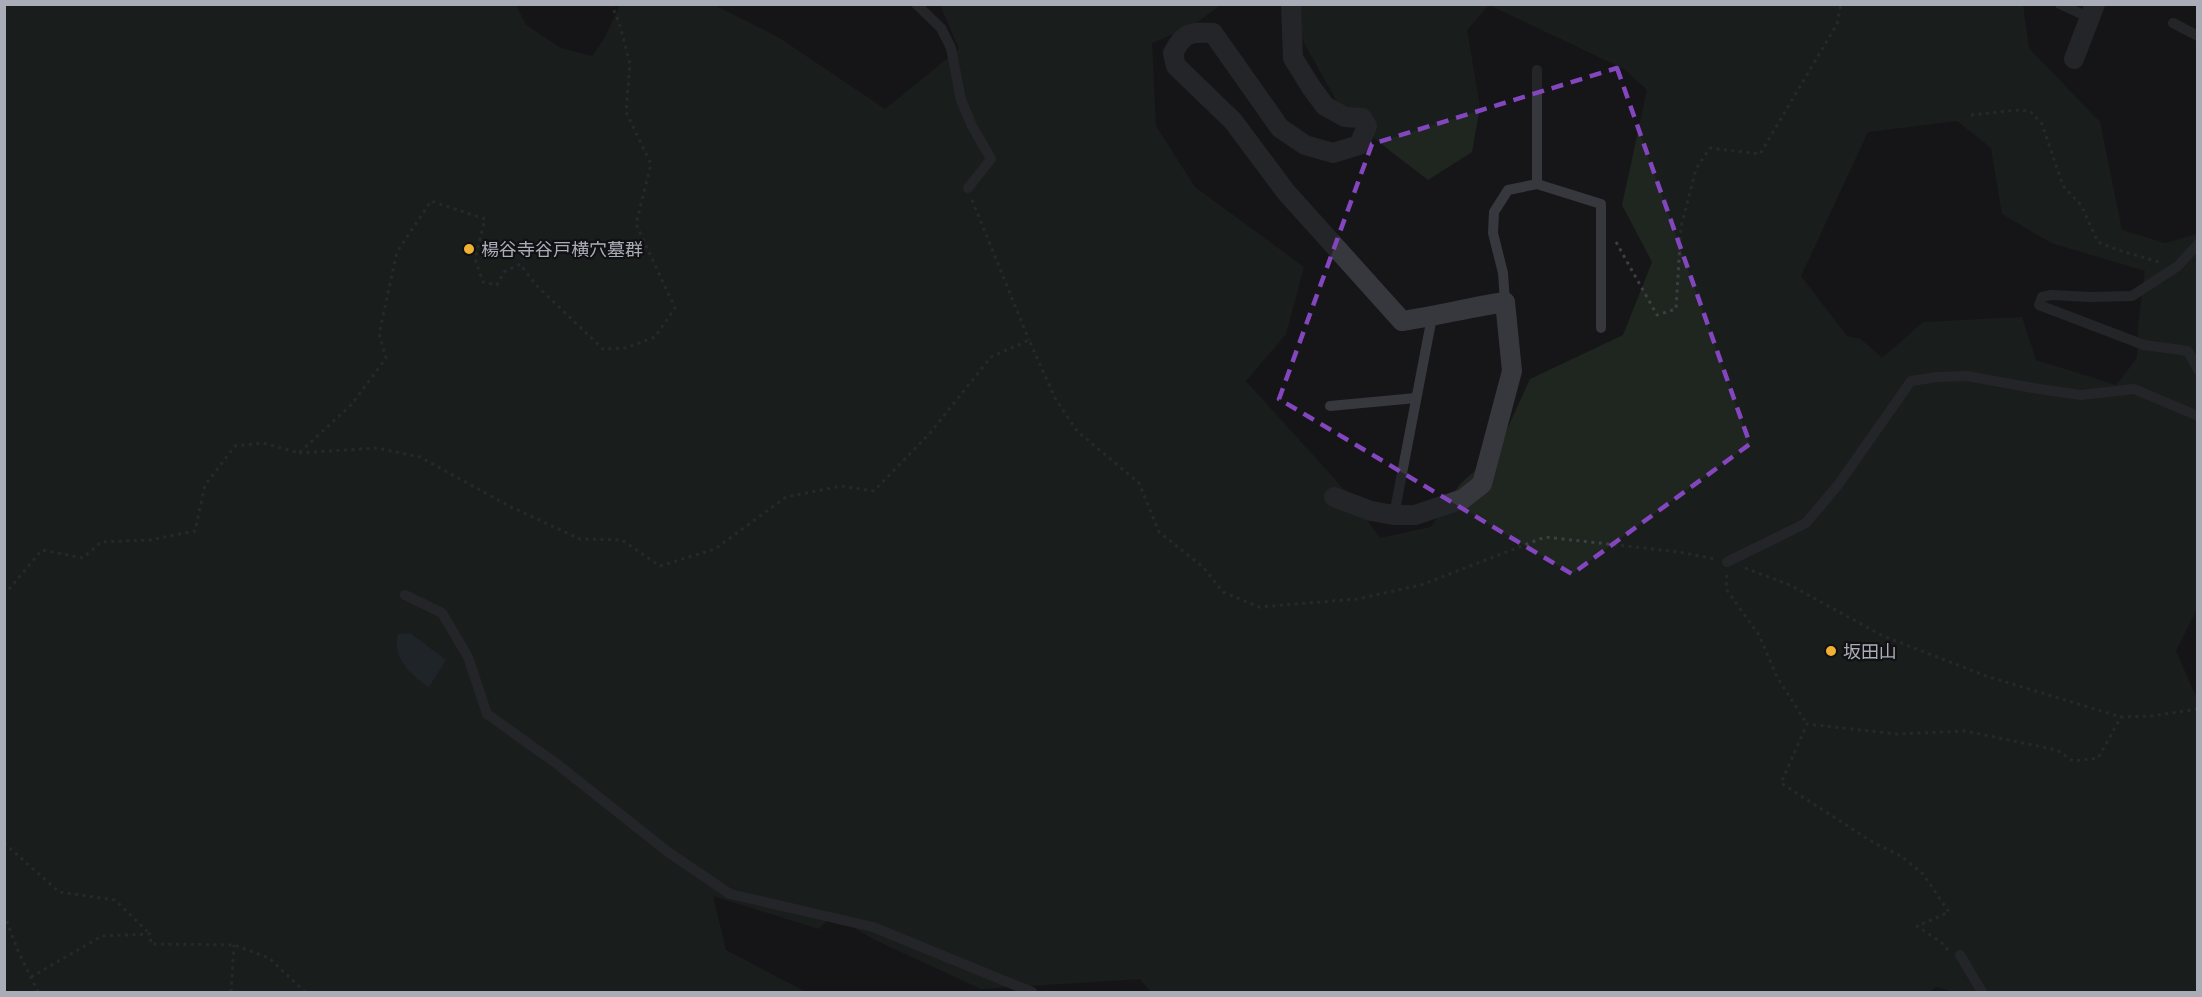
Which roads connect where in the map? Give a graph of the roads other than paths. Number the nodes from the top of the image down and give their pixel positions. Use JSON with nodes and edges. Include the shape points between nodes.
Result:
{"nodes":[{"id":1,"x":916,"y":4,"type":"edge"},
{"id":2,"x":1292,"y":4,"type":"edge"},
{"id":3,"x":2060,"y":4,"type":"edge"},
{"id":4,"x":2093,"y":11,"type":"edge"},
{"id":5,"x":2173,"y":23,"type":"dead end"},
{"id":6,"x":2198,"y":36,"type":"edge"},
{"id":7,"x":2074,"y":59,"type":"dead end"},
{"id":8,"x":1537,"y":70,"type":"dead end"},
{"id":9,"x":1537,"y":184,"type":"junction"},
{"id":10,"x":968,"y":188,"type":"road end"},
{"id":11,"x":2198,"y":244,"type":"edge"},
{"id":12,"x":1505,"y":302,"type":"junction"},
{"id":13,"x":1432,"y":317,"type":"junction"},
{"id":14,"x":1601,"y":328,"type":"dead end"},
{"id":15,"x":2198,"y":370,"type":"edge"},
{"id":16,"x":1416,"y":398,"type":"junction"},
{"id":17,"x":1330,"y":406,"type":"dead end"},
{"id":18,"x":2198,"y":416,"type":"edge"},
{"id":19,"x":1334,"y":497,"type":"dead end"},
{"id":20,"x":1394,"y":515,"type":"junction"},
{"id":21,"x":1728,"y":562,"type":"road end"},
{"id":22,"x":405,"y":595,"type":"dead end"},
{"id":23,"x":1960,"y":955,"type":"road end"},
{"id":24,"x":1032,"y":993,"type":"edge"},
{"id":25,"x":1982,"y":993,"type":"edge"}],
"edges":[{"from":1,"to":10,"type":"lane","via":[[941,28],[951,48],[961,99],[991,159]]},
{"from":2,"to":13,"type":"street","via":[[1293,58],[1325,106],[1345,117],[1362,118],[1367,126],[1359,145],[1332,153],[1305,145],[1280,128],[1213,33],[1194,32],[1180,38],[1173,52],[1176,66],[1233,121],[1286,192],[1402,321]]},
{"from":3,"to":4,"type":"lane"},
{"from":4,"to":7,"type":"street"},
{"from":5,"to":6,"type":"lane"},
{"from":8,"to":9,"type":"lane"},
{"from":9,"to":12,"type":"lane","via":[[1508,190],[1494,212],[1493,233]]},
{"from":9,"to":14,"type":"lane","via":[[1601,204]]},
{"from":11,"to":15,"type":"lane","via":[[2178,266],[2132,296],[2051,295],[2042,297],[2039,305],[2144,345],[2188,351]]},
{"from":12,"to":13,"type":"street"},
{"from":12,"to":20,"type":"street","via":[[1512,371],[1482,484],[1463,499],[1415,515]]},
{"from":13,"to":16,"type":"lane"},
{"from":16,"to":17,"type":"lane"},
{"from":16,"to":20,"type":"lane"},
{"from":18,"to":21,"type":"lane","via":[[2134,389],[2080,394],[1967,376],[1911,381],[1838,485],[1806,523]]},
{"from":19,"to":20,"type":"street"},
{"from":22,"to":24,"type":"lane","via":[[442,612],[468,657],[487,714],[668,852],[730,894],[873,927]]},
{"from":23,"to":25,"type":"lane"}]}
